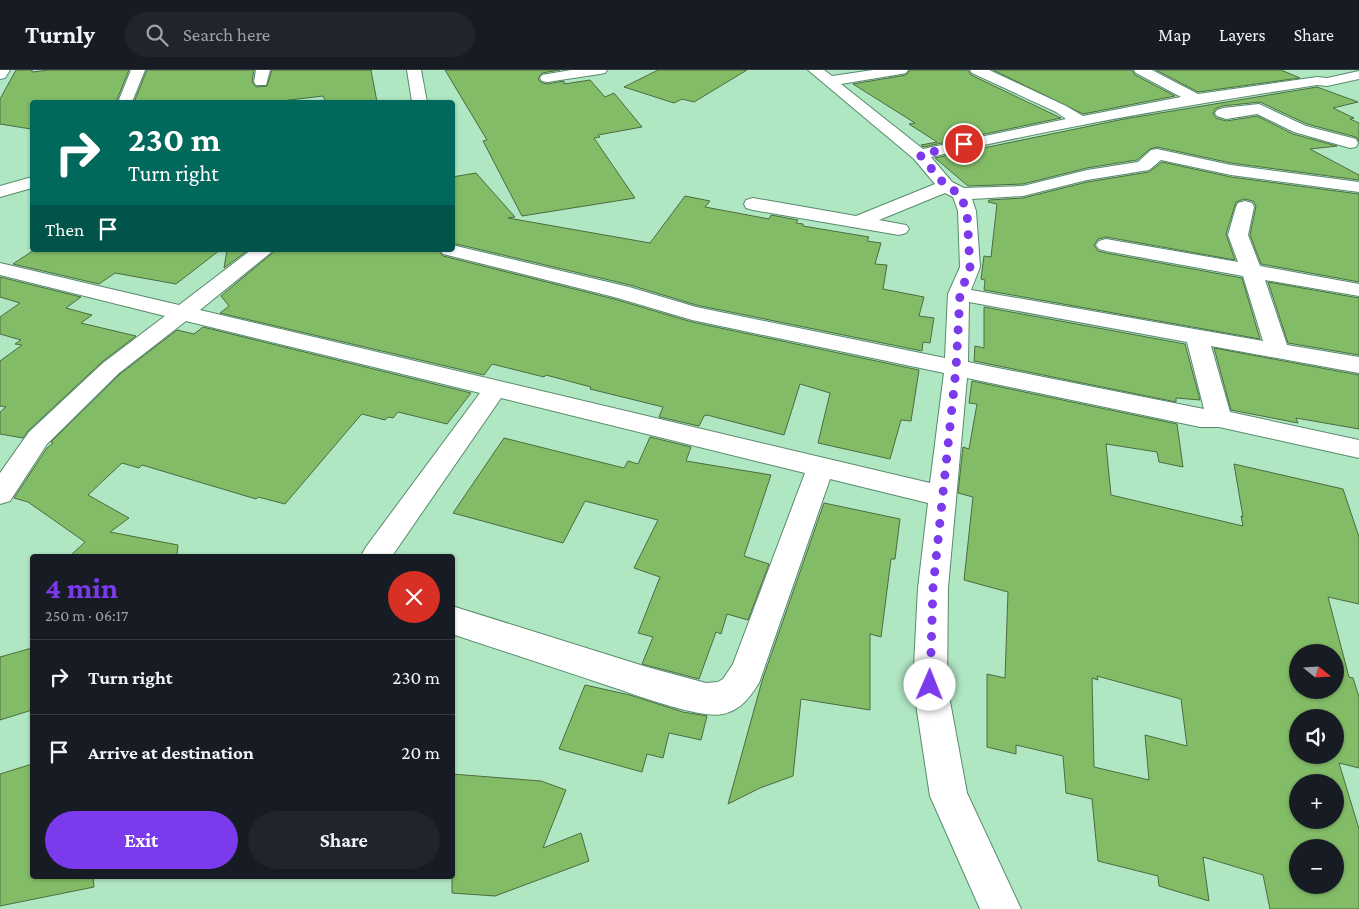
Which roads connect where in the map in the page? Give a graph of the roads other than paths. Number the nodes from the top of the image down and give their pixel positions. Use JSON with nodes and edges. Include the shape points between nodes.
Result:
{"nodes":[{"id":1,"x":3,"y":70,"type":"edge"},
{"id":2,"x":138,"y":70,"type":"edge"},
{"id":3,"x":414,"y":70,"type":"edge"},
{"id":4,"x":601,"y":70,"type":"edge"},
{"id":5,"x":901,"y":70,"type":"edge"},
{"id":6,"x":977,"y":70,"type":"edge"},
{"id":7,"x":1141,"y":70,"type":"edge"},
{"id":8,"x":1302,"y":70,"type":"edge"},
{"id":9,"x":0,"y":75,"type":"edge"},
{"id":10,"x":822,"y":75,"type":"edge"},
{"id":11,"x":1359,"y":75,"type":"edge"},
{"id":12,"x":547,"y":78,"type":"dead end"},
{"id":13,"x":1327,"y":82,"type":"junction"},
{"id":14,"x":1350,"y":90,"type":"dead end"},
{"id":15,"x":1248,"y":92,"type":"junction"},
{"id":16,"x":1196,"y":99,"type":"junction"},
{"id":17,"x":126,"y":100,"type":"edge"},
{"id":18,"x":415,"y":100,"type":"edge"},
{"id":19,"x":1081,"y":122,"type":"junction"},
{"id":20,"x":1354,"y":146,"type":"edge"},
{"id":21,"x":920,"y":155,"type":"junction"},
{"id":22,"x":0,"y":178,"type":"edge"},
{"id":23,"x":29,"y":183,"type":"edge"},
{"id":24,"x":1359,"y":187,"type":"edge"},
{"id":25,"x":953,"y":190,"type":"junction"},
{"id":26,"x":0,"y":192,"type":"edge"},
{"id":27,"x":753,"y":204,"type":"dead end"},
{"id":28,"x":1245,"y":207,"type":"dead end"},
{"id":29,"x":856,"y":222,"type":"junction"},
{"id":30,"x":899,"y":229,"type":"dead end"},
{"id":31,"x":1106,"y":245,"type":"dead end"},
{"id":32,"x":455,"y":251,"type":"edge"},
{"id":33,"x":261,"y":252,"type":"edge"},
{"id":34,"x":0,"y":268,"type":"edge"},
{"id":35,"x":1252,"y":271,"type":"junction"},
{"id":36,"x":1359,"y":290,"type":"edge"},
{"id":37,"x":960,"y":294,"type":"junction"},
{"id":38,"x":183,"y":312,"type":"junction"},
{"id":39,"x":1197,"y":336,"type":"junction"},
{"id":40,"x":1277,"y":350,"type":"junction"},
{"id":41,"x":1359,"y":365,"type":"edge"},
{"id":42,"x":956,"y":369,"type":"junction"},
{"id":43,"x":496,"y":388,"type":"junction"},
{"id":44,"x":1219,"y":418,"type":"junction"},
{"id":45,"x":1359,"y":449,"type":"edge"},
{"id":46,"x":821,"y":467,"type":"junction"},
{"id":47,"x":0,"y":494,"type":"edge"},
{"id":48,"x":943,"y":496,"type":"junction"},
{"id":49,"x":377,"y":554,"type":"edge"},
{"id":50,"x":455,"y":621,"type":"edge"},
{"id":51,"x":1001,"y":909,"type":"edge"}],
"edges":[{"from":1,"to":9,"type":"street"},
{"from":2,"to":17,"type":"street"},
{"from":3,"to":18,"type":"street"},
{"from":4,"to":12,"type":"street"},
{"from":5,"to":10,"type":"street"},
{"from":6,"to":19,"type":"street","via":[[1061,109]]},
{"from":7,"to":16,"type":"street"},
{"from":8,"to":13,"type":"street"},
{"from":10,"to":21,"type":"street"},
{"from":11,"to":13,"type":"street"},
{"from":13,"to":14,"type":"street"},
{"from":13,"to":15,"type":"street"},
{"from":15,"to":16,"type":"street"},
{"from":15,"to":20,"type":"street"},
{"from":16,"to":19,"type":"street"},
{"from":16,"to":20,"type":"street","via":[[1226,114],[1259,109],[1300,129]]},
{"from":19,"to":21,"type":"street","via":[[979,140]]},
{"from":21,"to":25,"type":"street"},
{"from":22,"to":23,"type":"street"},
{"from":23,"to":26,"type":"street"},
{"from":24,"to":25,"type":"street","via":[[1231,170],[1157,154],[1143,166],[1087,175],[1023,191]]},
{"from":25,"to":29,"type":"street"},
{"from":25,"to":37,"type":"street","via":[[967,212],[970,268]]},
{"from":27,"to":29,"type":"street"},
{"from":28,"to":35,"type":"street","via":[[1238,235]]},
{"from":29,"to":30,"type":"street"},
{"from":31,"to":35,"type":"street"},
{"from":32,"to":42,"type":"street","via":[[692,313]]},
{"from":33,"to":38,"type":"street"},
{"from":34,"to":38,"type":"street"},
{"from":35,"to":36,"type":"street"},
{"from":35,"to":40,"type":"street"},
{"from":37,"to":39,"type":"street"},
{"from":37,"to":42,"type":"street"},
{"from":38,"to":43,"type":"street"},
{"from":38,"to":47,"type":"street","via":[[111,368],[38,438]]},
{"from":39,"to":40,"type":"street"},
{"from":39,"to":44,"type":"street"},
{"from":40,"to":41,"type":"street"},
{"from":42,"to":44,"type":"street","via":[[1200,418]]},
{"from":42,"to":48,"type":"street"},
{"from":43,"to":46,"type":"street"},
{"from":43,"to":49,"type":"street"},
{"from":44,"to":45,"type":"street"},
{"from":46,"to":48,"type":"street"},
{"from":46,"to":50,"type":"street","via":[[747,672],[734,690],[723,698],[706,699],[647,683]]},
{"from":48,"to":51,"type":"street","via":[[933,588],[930,685],[949,796]]}]}
